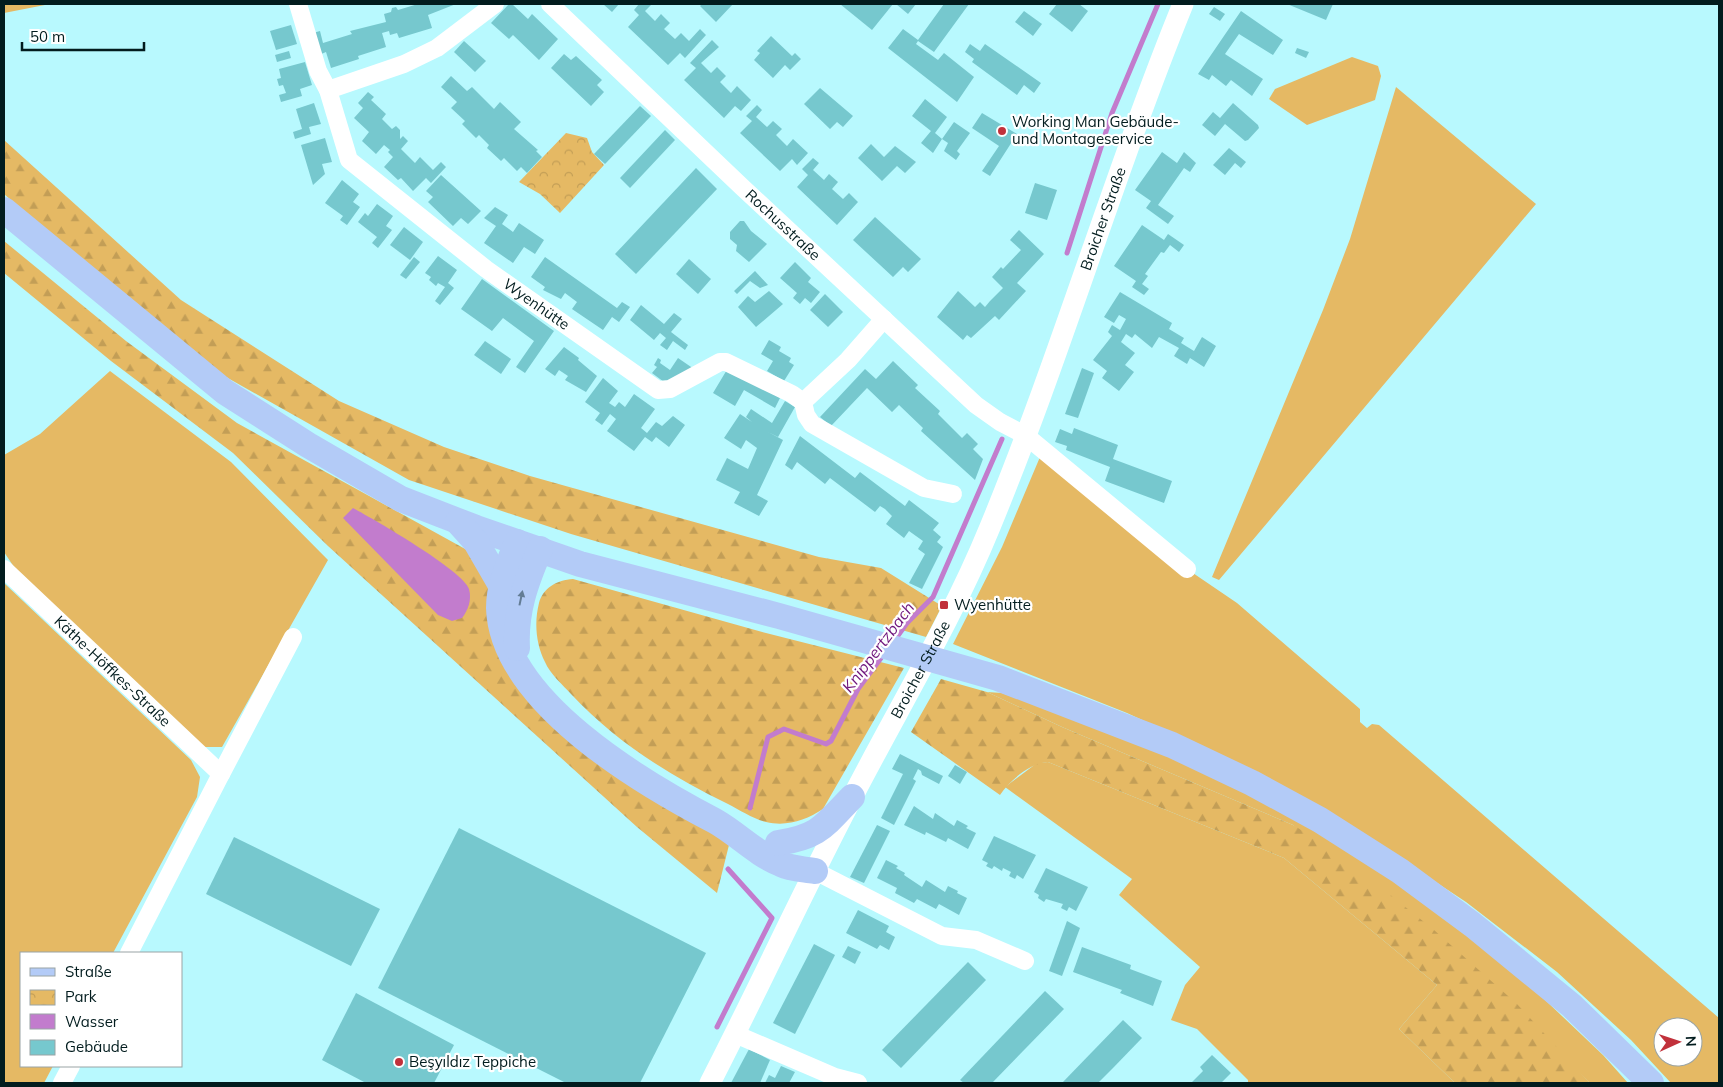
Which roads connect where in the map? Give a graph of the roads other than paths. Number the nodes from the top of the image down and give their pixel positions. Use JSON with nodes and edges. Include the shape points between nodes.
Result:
{"nodes":[{"id":1,"x":298,"y":4,"type":"edge"},
{"id":2,"x":495,"y":4,"type":"edge"},
{"id":3,"x":550,"y":4,"type":"edge"},
{"id":4,"x":1183,"y":4,"type":"edge"},
{"id":5,"x":328,"y":90,"type":"junction"},
{"id":6,"x":4,"y":210,"type":"edge"},
{"id":7,"x":884,"y":319,"type":"junction"},
{"id":8,"x":803,"y":402,"type":"junction"},
{"id":9,"x":1026,"y":436,"type":"junction"},
{"id":10,"x":953,"y":494,"type":"dead end"},
{"id":11,"x":457,"y":521,"type":"junction"},
{"id":12,"x":528,"y":546,"type":"junction"},
{"id":13,"x":4,"y":569,"type":"edge"},
{"id":14,"x":1187,"y":569,"type":"dead end"},
{"id":15,"x":502,"y":587,"type":"junction"},
{"id":16,"x":293,"y":638,"type":"dead end"},
{"id":17,"x":517,"y":664,"type":"junction"},
{"id":18,"x":221,"y":774,"type":"junction"},
{"id":19,"x":852,"y":797,"type":"junction"},
{"id":20,"x":719,"y":823,"type":"junction"},
{"id":21,"x":778,"y":843,"type":"junction"},
{"id":22,"x":815,"y":871,"type":"junction"},
{"id":23,"x":130,"y":952,"type":"edge"},
{"id":24,"x":1024,"y":961,"type":"dead end"},
{"id":25,"x":735,"y":1034,"type":"junction"},
{"id":26,"x":70,"y":1067,"type":"edge"},
{"id":27,"x":1650,"y":1082,"type":"edge"},
{"id":28,"x":62,"y":1083,"type":"edge"},
{"id":29,"x":710,"y":1083,"type":"edge"},
{"id":30,"x":858,"y":1083,"type":"edge"}],
"edges":[{"from":1,"to":5,"type":"street","name":"Wyenhütte","via":[[318,71]]},
{"from":2,"to":5,"type":"street","via":[[437,48],[404,64]]},
{"from":3,"to":7,"type":"street","name":"Rochusstraße"},
{"from":4,"to":9,"type":"street","name":"Broicher Straße","via":[[1119,172]]},
{"from":5,"to":8,"type":"street","name":"Wyenhütte","via":[[349,160],[356,167],[486,269],[658,390],[670,389],[720,362],[726,362]]},
{"from":6,"to":11,"type":"main road","via":[[225,392],[401,499]]},
{"from":7,"to":8,"type":"street","via":[[848,360]]},
{"from":7,"to":9,"type":"street","name":"Rochusstraße","via":[[976,405]]},
{"from":8,"to":10,"type":"street","via":[[806,416],[812,424],[924,488]]},
{"from":9,"to":14,"type":"street"},
{"from":9,"to":19,"type":"street","name":"Broicher Straße","via":[[951,612]]},
{"from":11,"to":12,"type":"main road"},
{"from":11,"to":15,"type":"main road","via":[[476,542]]},
{"from":12,"to":15,"type":"main road"},
{"from":17,"to":12,"type":"main road","one_way":true,"via":[[516,624]]},
{"from":12,"to":27,"type":"main road","via":[[580,564],[998,678],[1172,745],[1252,783],[1320,820],[1400,870],[1508,951],[1572,1006]]},
{"from":13,"to":18,"type":"street","name":"Käthe-Höffkes-Straße"},
{"from":15,"to":17,"type":"main road","via":[[499,608],[503,631]]},
{"from":16,"to":18,"type":"street"},
{"from":17,"to":20,"type":"main road","via":[[532,688],[584,738],[674,800]]},
{"from":18,"to":23,"type":"street"},
{"from":19,"to":21,"type":"main road","via":[[822,828],[802,839]]},
{"from":19,"to":22,"type":"street","name":"Broicher Straße"},
{"from":20,"to":21,"type":"main road"},
{"from":20,"to":22,"type":"main road","via":[[756,851],[783,865]]},
{"from":21,"to":22,"type":"main road","via":[[795,852]]},
{"from":22,"to":24,"type":"street","via":[[942,936],[976,940]]},
{"from":22,"to":25,"type":"street","name":"Broicher Straße"},
{"from":25,"to":29,"type":"street","name":"Broicher Straße"},
{"from":25,"to":30,"type":"street","via":[[834,1077]]},
{"from":26,"to":28,"type":"street"}]}
